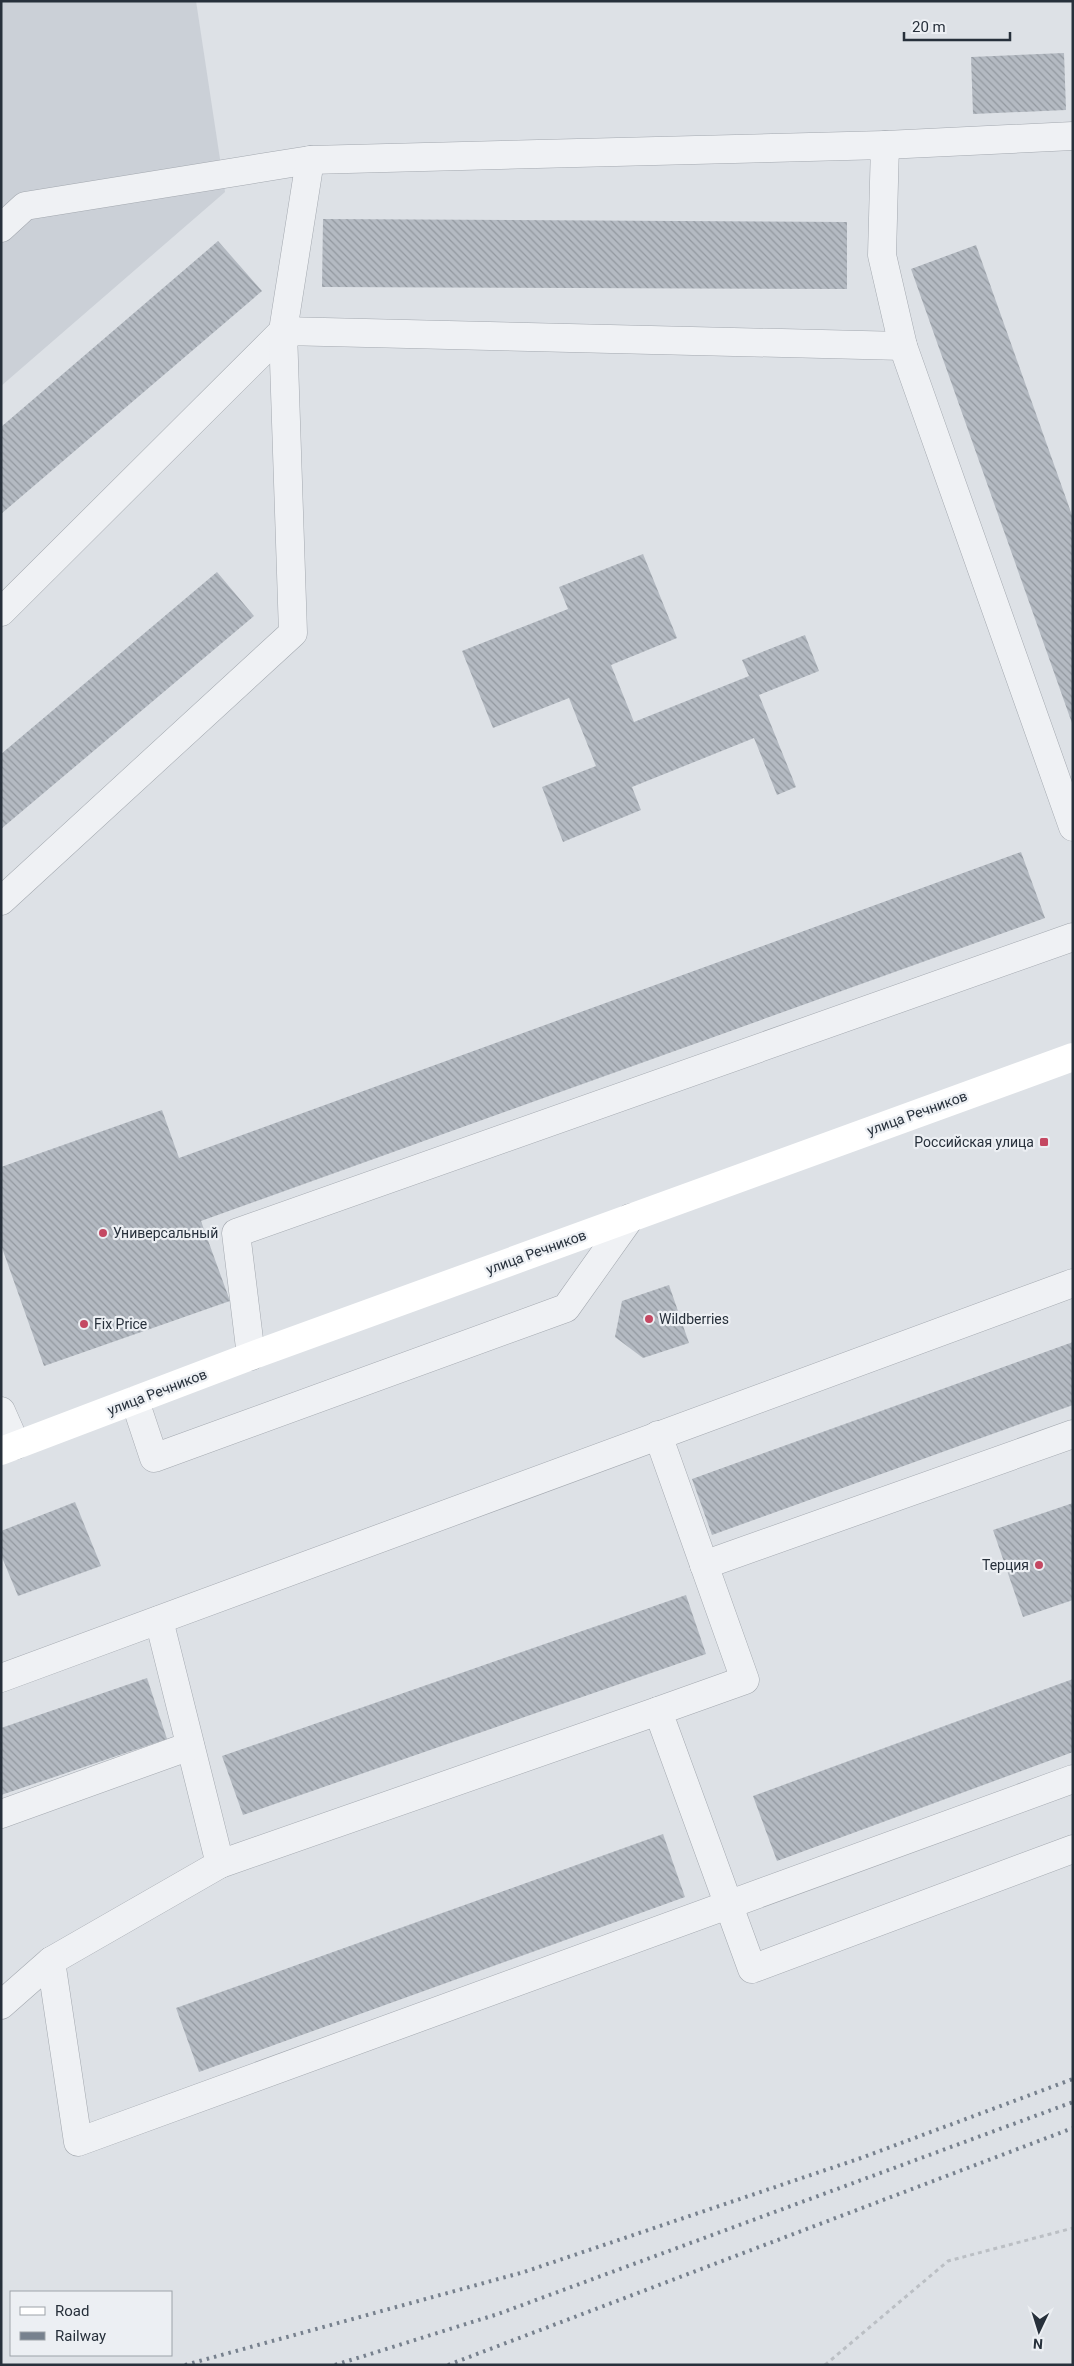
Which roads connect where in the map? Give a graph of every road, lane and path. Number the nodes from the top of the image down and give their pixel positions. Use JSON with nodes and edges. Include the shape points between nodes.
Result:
{"nodes":[{"id":1,"x":1073,"y":136,"type":"edge"},
{"id":2,"x":885,"y":146,"type":"junction"},
{"id":3,"x":310,"y":160,"type":"junction"},
{"id":4,"x":1,"y":228,"type":"edge"},
{"id":5,"x":282,"y":331,"type":"junction"},
{"id":6,"x":903,"y":346,"type":"junction"},
{"id":7,"x":1,"y":612,"type":"edge"},
{"id":8,"x":1073,"y":827,"type":"edge"},
{"id":9,"x":1,"y":901,"type":"edge"},
{"id":10,"x":1073,"y":937,"type":"edge"},
{"id":11,"x":1073,"y":1056,"type":"edge"},
{"id":12,"x":630,"y":1218,"type":"junction"},
{"id":13,"x":1073,"y":1283,"type":"edge"},
{"id":14,"x":251,"y":1356,"type":"junction"},
{"id":15,"x":135,"y":1401,"type":"junction"},
{"id":16,"x":1,"y":1411,"type":"edge"},
{"id":17,"x":1073,"y":1434,"type":"edge"},
{"id":18,"x":658,"y":1436,"type":"junction"},
{"id":19,"x":9,"y":1448,"type":"edge"},
{"id":20,"x":704,"y":1565,"type":"junction"},
{"id":21,"x":159,"y":1620,"type":"junction"},
{"id":22,"x":1,"y":1678,"type":"edge"},
{"id":23,"x":658,"y":1711,"type":"junction"},
{"id":24,"x":190,"y":1746,"type":"junction"},
{"id":25,"x":1073,"y":1779,"type":"edge"},
{"id":26,"x":1,"y":1814,"type":"edge"},
{"id":27,"x":1073,"y":1849,"type":"edge"},
{"id":28,"x":220,"y":1864,"type":"junction"},
{"id":29,"x":727,"y":1904,"type":"junction"},
{"id":30,"x":51,"y":1961,"type":"junction"},
{"id":31,"x":1,"y":2005,"type":"edge"},
{"id":32,"x":1073,"y":2228,"type":"edge"},
{"id":33,"x":825,"y":2365,"type":"edge"}],
"edges":[{"from":1,"to":2,"type":"street"},
{"from":2,"to":3,"type":"street"},
{"from":2,"to":6,"type":"street","via":[[882,255]]},
{"from":3,"to":4,"type":"street","via":[[24,206]]},
{"from":3,"to":5,"type":"street"},
{"from":5,"to":6,"type":"street"},
{"from":5,"to":7,"type":"street"},
{"from":5,"to":9,"type":"street","via":[[294,633]]},
{"from":6,"to":8,"type":"street"},
{"from":10,"to":14,"type":"street","via":[[236,1233]]},
{"from":11,"to":12,"type":"street","name":"улица Речников"},
{"from":12,"to":14,"type":"street","name":"улица Речников"},
{"from":12,"to":15,"type":"street","via":[[566,1308],[154,1458]]},
{"from":13,"to":18,"type":"street"},
{"from":14,"to":15,"type":"street","name":"улица Речников"},
{"from":15,"to":19,"type":"street","name":"улица Речников"},
{"from":16,"to":19,"type":"street"},
{"from":17,"to":20,"type":"street"},
{"from":18,"to":20,"type":"street"},
{"from":18,"to":21,"type":"street"},
{"from":20,"to":23,"type":"street","via":[[745,1680]]},
{"from":21,"to":22,"type":"street"},
{"from":21,"to":24,"type":"street"},
{"from":23,"to":28,"type":"street"},
{"from":23,"to":29,"type":"street"},
{"from":24,"to":26,"type":"street"},
{"from":24,"to":28,"type":"street"},
{"from":25,"to":29,"type":"street"},
{"from":27,"to":29,"type":"street","via":[[752,1969]]},
{"from":28,"to":30,"type":"street"},
{"from":29,"to":30,"type":"street","via":[[78,2142]]},
{"from":30,"to":31,"type":"street"},
{"from":32,"to":33,"type":"path","via":[[948,2261]]}]}
